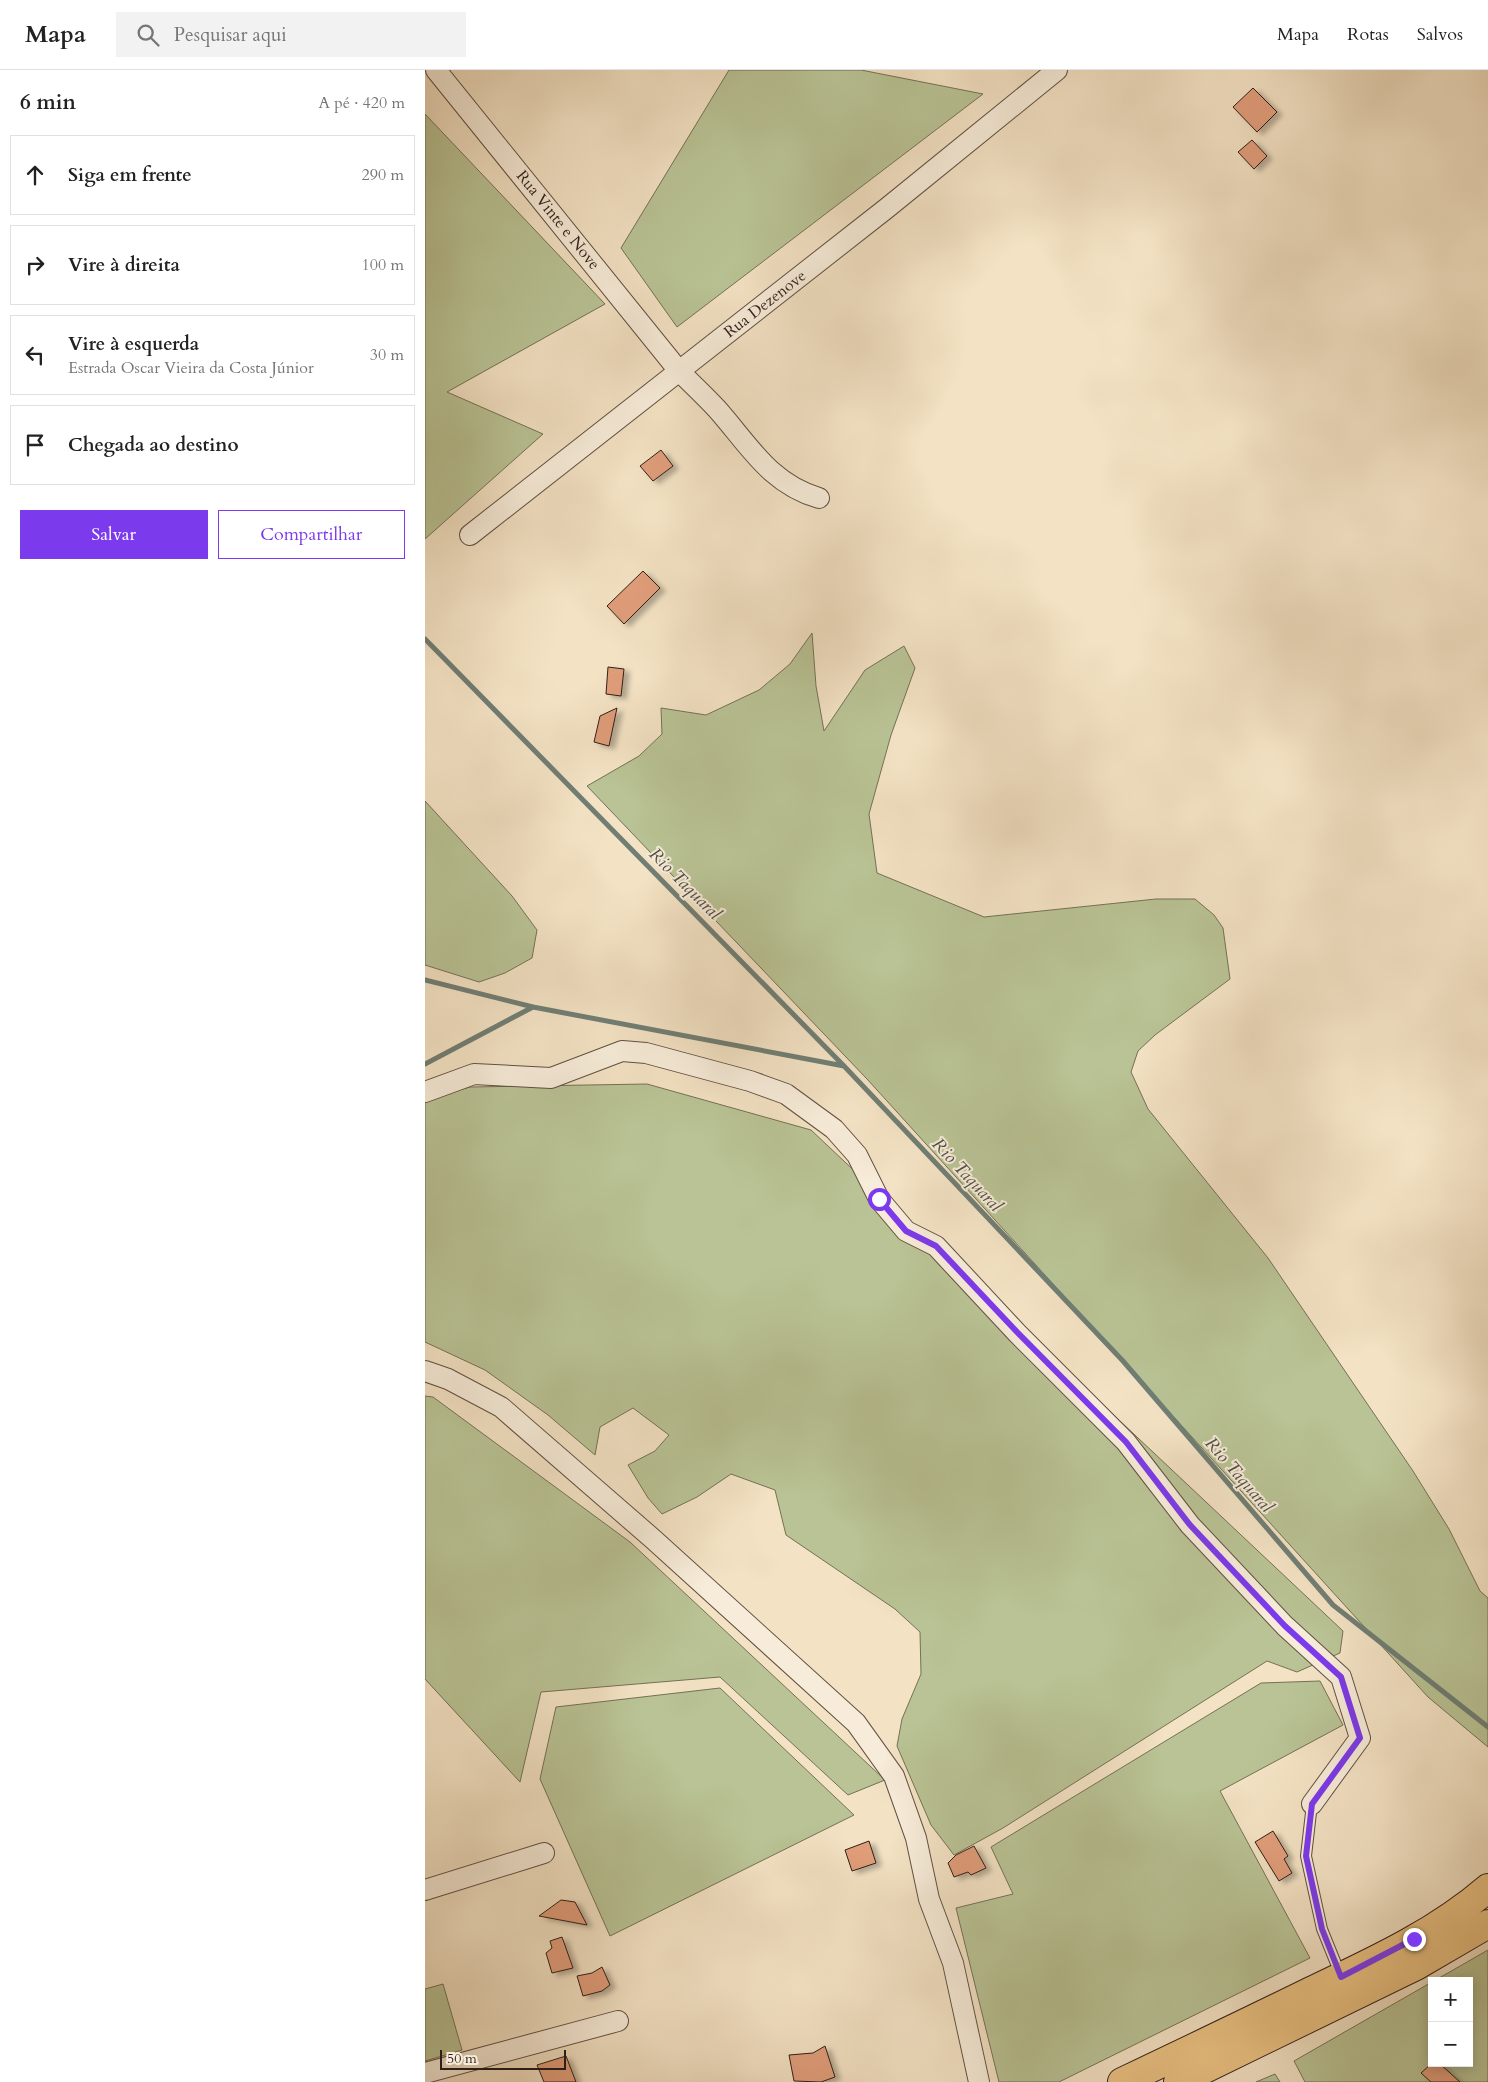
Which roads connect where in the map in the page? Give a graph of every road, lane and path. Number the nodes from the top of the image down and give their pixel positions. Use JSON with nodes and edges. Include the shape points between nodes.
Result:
{"nodes":[{"id":1,"x":436,"y":70,"type":"edge"},
{"id":2,"x":1057,"y":70,"type":"edge"},
{"id":3,"x":679,"y":371,"type":"junction"},
{"id":4,"x":819,"y":498,"type":"dead end"},
{"id":5,"x":470,"y":535,"type":"dead end"},
{"id":6,"x":425,"y":1092,"type":"edge"},
{"id":7,"x":425,"y":1370,"type":"edge"},
{"id":8,"x":1312,"y":1804,"type":"joint"},
{"id":9,"x":544,"y":1853,"type":"dead end"},
{"id":10,"x":1488,"y":1888,"type":"edge"},
{"id":11,"x":425,"y":1890,"type":"edge"},
{"id":12,"x":1488,"y":1924,"type":"edge"},
{"id":13,"x":1341,"y":1977,"type":"junction"},
{"id":14,"x":618,"y":2021,"type":"dead end"},
{"id":15,"x":425,"y":2072,"type":"edge"},
{"id":16,"x":979,"y":2082,"type":"edge"},
{"id":17,"x":1122,"y":2082,"type":"edge"},
{"id":18,"x":1178,"y":2082,"type":"edge"}],
"edges":[{"from":1,"to":3,"type":"street","name":"Rua Vinte e Nove"},
{"from":2,"to":3,"type":"street","name":"Rua Dezenove"},
{"from":3,"to":4,"type":"street","name":"Rua Vinte e Nove","via":[[717,409],[771,473],[789,486]]},
{"from":3,"to":5,"type":"street","name":"Rua Dezenove"},
{"from":6,"to":8,"type":"street","via":[[473,1074],[551,1078],[622,1051],[646,1052],[785,1094],[834,1129],[857,1155],[879,1199],[906,1231],[936,1246],[1126,1442],[1197,1532],[1285,1626],[1341,1677],[1360,1738]]},
{"from":7,"to":16,"type":"street","via":[[501,1407],[646,1532],[856,1723],[894,1776],[917,1838],[929,1900],[953,1963]]},
{"from":8,"to":13,"type":"lane","via":[[1306,1856],[1322,1929]]},
{"from":9,"to":11,"type":"street"},
{"from":10,"to":13,"type":"main road","via":[[1449,1918]]},
{"from":12,"to":18,"type":"main road","via":[[1417,1966]]},
{"from":13,"to":17,"type":"main road"},
{"from":14,"to":15,"type":"street"}]}
